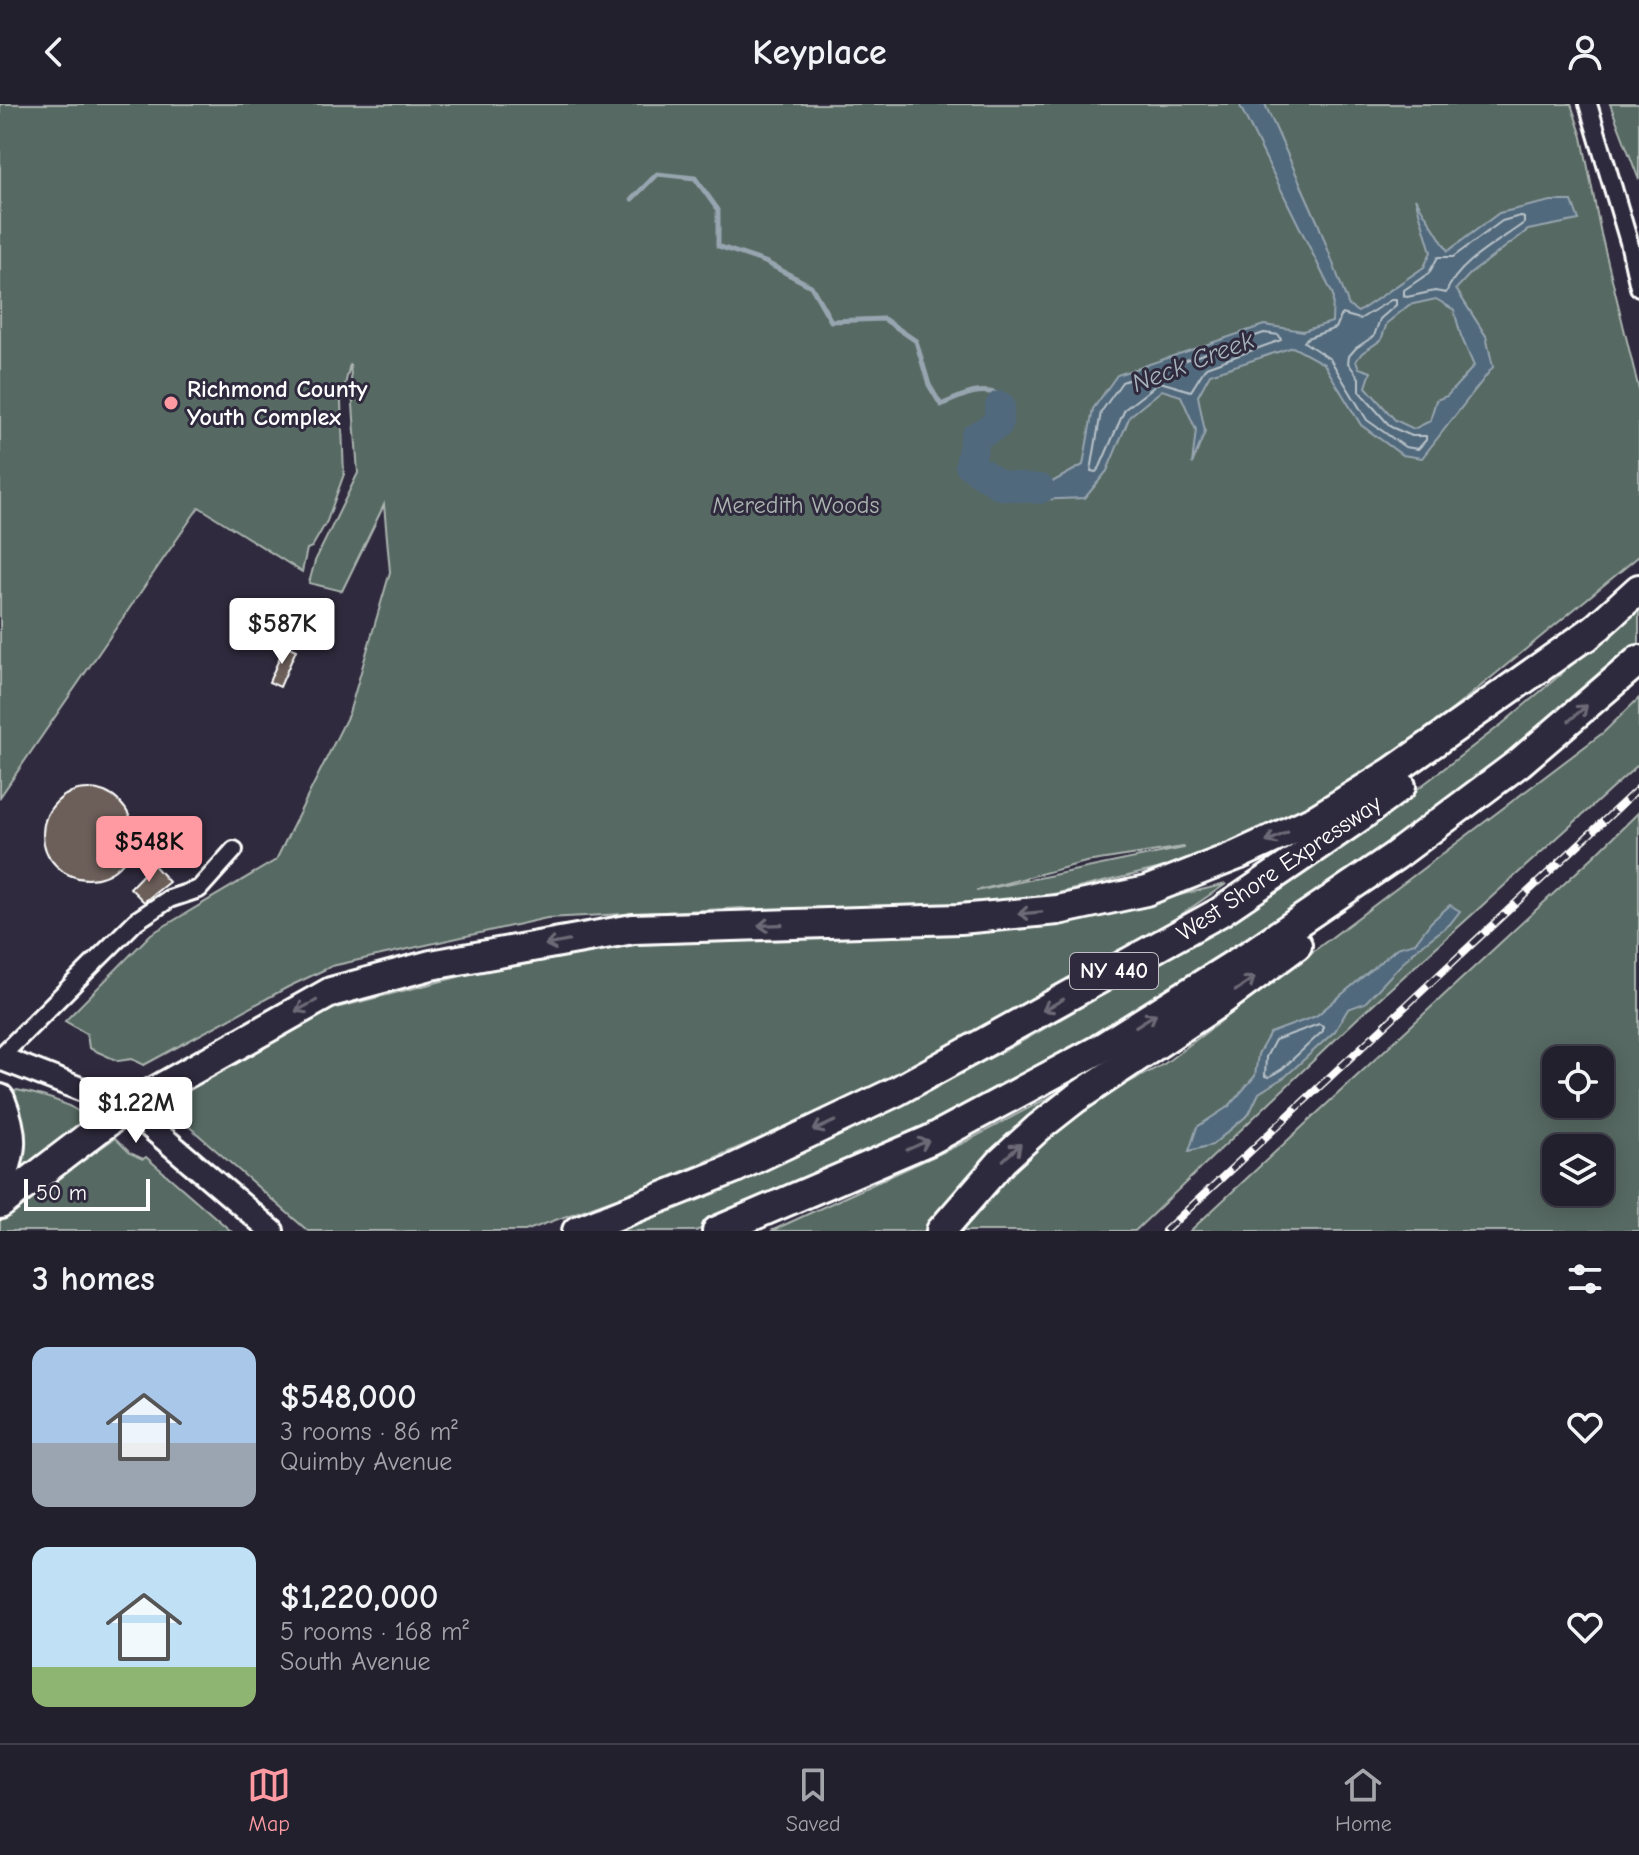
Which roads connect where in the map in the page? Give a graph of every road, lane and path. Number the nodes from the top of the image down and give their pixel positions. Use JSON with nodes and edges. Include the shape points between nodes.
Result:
{"nodes":[{"id":1,"x":1588,"y":104,"type":"edge"},
{"id":2,"x":1639,"y":287,"type":"edge"},
{"id":3,"x":1639,"y":589,"type":"edge"},
{"id":4,"x":1599,"y":626,"type":"junction"},
{"id":5,"x":1639,"y":660,"type":"edge"},
{"id":6,"x":1519,"y":763,"type":"junction"},
{"id":7,"x":234,"y":850,"type":"dead end"},
{"id":8,"x":0,"y":1058,"type":"edge"},
{"id":9,"x":0,"y":1099,"type":"edge"},
{"id":10,"x":127,"y":1107,"type":"junction"},
{"id":11,"x":0,"y":1184,"type":"edge"},
{"id":12,"x":0,"y":1204,"type":"edge"},
{"id":13,"x":272,"y":1231,"type":"edge"},
{"id":14,"x":577,"y":1231,"type":"edge"},
{"id":15,"x":717,"y":1231,"type":"edge"},
{"id":16,"x":941,"y":1231,"type":"edge"}],
"edges":[{"from":1,"to":2,"type":"street"},
{"from":3,"to":4,"type":"highway","name":"West Shore Expressway","number":"NY 440"},
{"from":4,"to":10,"type":"highway","one_way":true,"via":[[1318,818],[1146,891],[1058,910],[960,919],[633,929],[431,965],[331,992]]},
{"from":4,"to":14,"type":"highway","name":"West Shore Expressway","number":"NY 440","one_way":true,"via":[[1361,816],[1220,912],[897,1091],[733,1169]]},
{"from":6,"to":5,"type":"highway","number":"NY 440","one_way":true},
{"from":15,"to":6,"type":"highway","number":"NY 440","one_way":true,"via":[[930,1140],[1098,1050],[1369,874]]},
{"from":16,"to":6,"type":"highway","one_way":true,"via":[[1038,1128],[1389,876]]},
{"from":7,"to":8,"type":"street","via":[[199,889],[169,899],[136,921]]},
{"from":8,"to":10,"type":"street"},
{"from":9,"to":11,"type":"highway","via":[[11,1138]]},
{"from":10,"to":12,"type":"highway"},
{"from":10,"to":13,"type":"street"}]}
